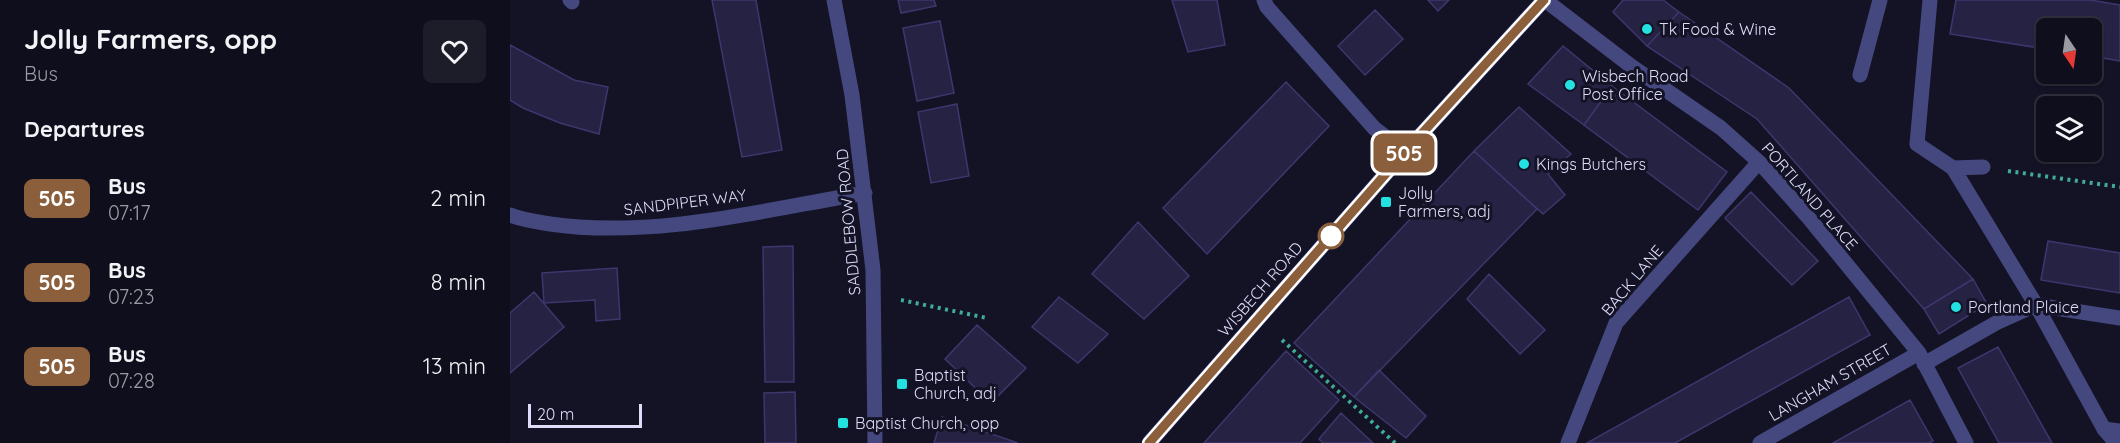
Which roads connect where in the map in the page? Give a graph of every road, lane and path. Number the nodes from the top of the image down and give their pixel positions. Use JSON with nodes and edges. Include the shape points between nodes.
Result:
{"nodes":[{"id":1,"x":834,"y":0,"type":"edge"},
{"id":2,"x":1264,"y":0,"type":"edge"},
{"id":3,"x":1544,"y":0,"type":"edge"},
{"id":4,"x":1880,"y":0,"type":"edge"},
{"id":5,"x":1930,"y":0,"type":"edge"},
{"id":6,"x":1860,"y":75,"type":"dead end"},
{"id":7,"x":1405,"y":152,"type":"junction"},
{"id":8,"x":1759,"y":162,"type":"junction"},
{"id":9,"x":1983,"y":167,"type":"joint"},
{"id":10,"x":1953,"y":168,"type":"junction"},
{"id":11,"x":2120,"y":187,"type":"edge"},
{"id":12,"x":865,"y":193,"type":"junction"},
{"id":13,"x":510,"y":216,"type":"edge"},
{"id":14,"x":894,"y":298,"type":"dead end"},
{"id":15,"x":2036,"y":305,"type":"junction"},
{"id":16,"x":987,"y":318,"type":"dead end"},
{"id":17,"x":2120,"y":318,"type":"edge"},
{"id":18,"x":1282,"y":340,"type":"dead end"},
{"id":19,"x":1922,"y":359,"type":"junction"},
{"id":20,"x":2104,"y":429,"type":"junction"},
{"id":21,"x":2120,"y":431,"type":"edge"},
{"id":22,"x":875,"y":443,"type":"edge"},
{"id":23,"x":1149,"y":443,"type":"edge"},
{"id":24,"x":1395,"y":443,"type":"edge"},
{"id":25,"x":1568,"y":443,"type":"edge"},
{"id":26,"x":1760,"y":443,"type":"edge"},
{"id":27,"x":1966,"y":443,"type":"edge"},
{"id":28,"x":2116,"y":443,"type":"edge"}],
"edges":[{"from":1,"to":12,"type":"street","name":"SADDLEBOW ROAD"},
{"from":2,"to":7,"type":"street","via":[[1374,128]]},
{"from":3,"to":7,"type":"street","name":"WISBECH ROAD"},
{"from":3,"to":8,"type":"street","name":"PORTLAND PLACE","via":[[1721,128]]},
{"from":4,"to":6,"type":"street"},
{"from":5,"to":10,"type":"street","via":[[1917,144]]},
{"from":7,"to":23,"type":"street","name":"WISBECH ROAD"},
{"from":8,"to":19,"type":"street","name":"PORTLAND PLACE"},
{"from":8,"to":25,"type":"street","name":"BACK LANE","via":[[1616,323]]},
{"from":9,"to":10,"type":"street"},
{"from":9,"to":11,"type":"path"},
{"from":10,"to":15,"type":"street"},
{"from":12,"to":13,"type":"street","name":"SANDPIPER WAY","via":[[699,221],[633,227],[584,229]]},
{"from":12,"to":22,"type":"street","name":"SADDLEBOW ROAD","via":[[873,270]]},
{"from":14,"to":16,"type":"path"},
{"from":15,"to":17,"type":"street"},
{"from":15,"to":19,"type":"street","name":"LANGHAM STREET"},
{"from":15,"to":20,"type":"street"},
{"from":18,"to":24,"type":"path"},
{"from":19,"to":26,"type":"street","name":"LANGHAM STREET"},
{"from":19,"to":27,"type":"street","name":"PORTLAND PLACE"},
{"from":20,"to":21,"type":"street"},
{"from":20,"to":28,"type":"street"}]}
